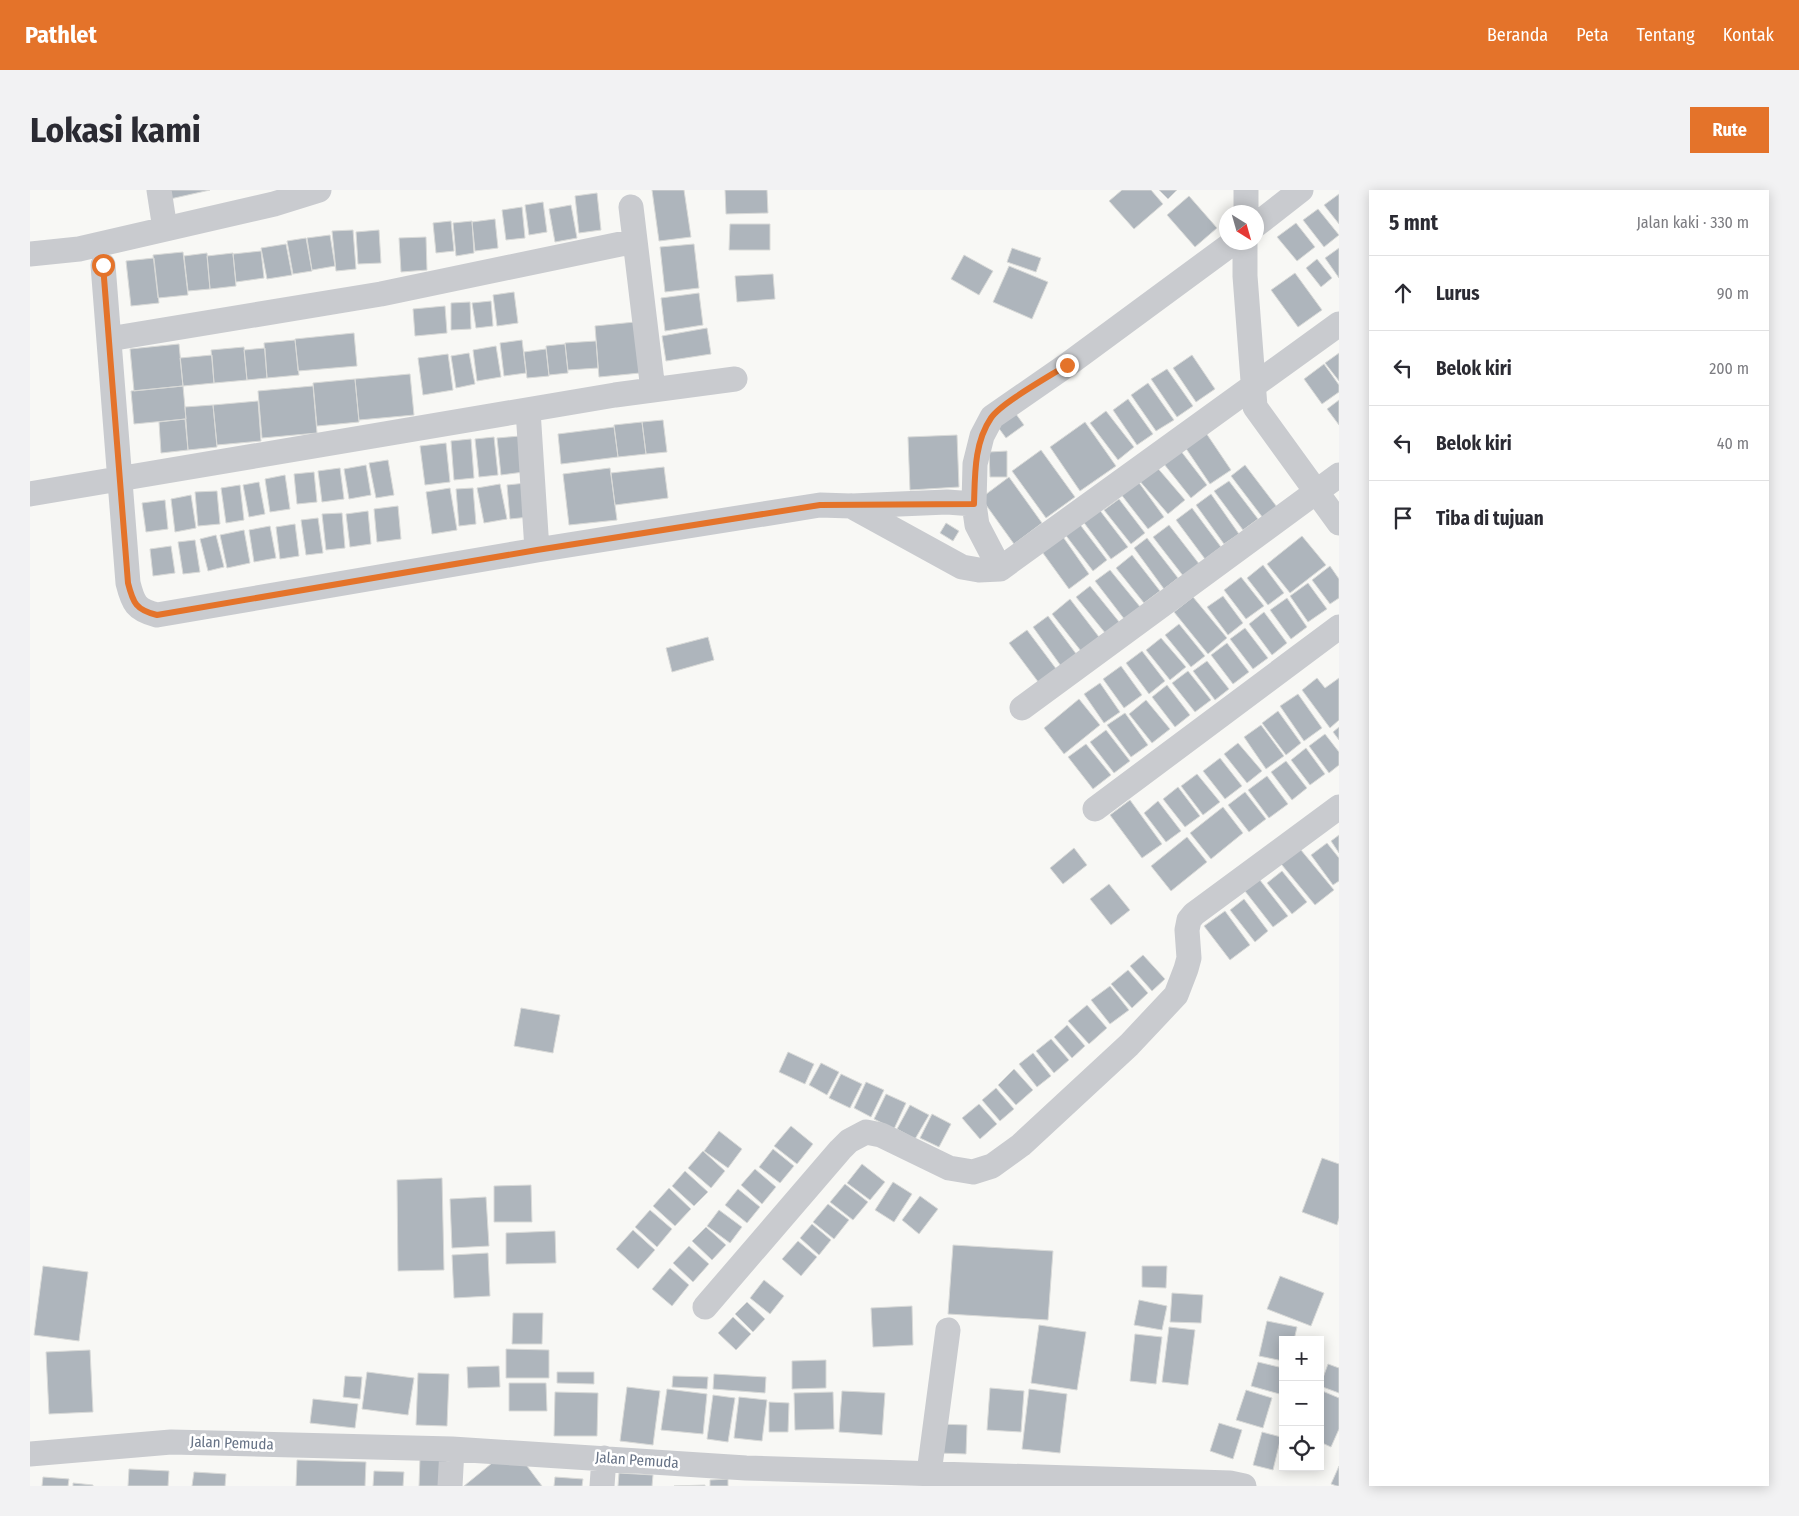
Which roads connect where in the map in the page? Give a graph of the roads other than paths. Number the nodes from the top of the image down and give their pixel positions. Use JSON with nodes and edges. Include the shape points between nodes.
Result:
{"nodes":[{"id":1,"x":159,"y":190,"type":"edge"},
{"id":2,"x":319,"y":190,"type":"edge"},
{"id":3,"x":1246,"y":190,"type":"edge"},
{"id":4,"x":1301,"y":190,"type":"edge"},
{"id":5,"x":1246,"y":205,"type":"edge"},
{"id":6,"x":632,"y":207,"type":"dead end"},
{"id":7,"x":1264,"y":219,"type":"edge"},
{"id":8,"x":166,"y":229,"type":"junction"},
{"id":9,"x":635,"y":241,"type":"junction"},
{"id":10,"x":1223,"y":250,"type":"edge"},
{"id":11,"x":1245,"y":250,"type":"edge"},
{"id":12,"x":30,"y":254,"type":"edge"},
{"id":13,"x":103,"y":265,"type":"dead end"},
{"id":14,"x":1339,"y":324,"type":"edge"},
{"id":15,"x":109,"y":339,"type":"junction"},
{"id":16,"x":735,"y":379,"type":"dead end"},
{"id":17,"x":1254,"y":385,"type":"junction"},
{"id":18,"x":653,"y":390,"type":"junction"},
{"id":19,"x":528,"y":410,"type":"junction"},
{"id":20,"x":1339,"y":475,"type":"edge"},
{"id":21,"x":119,"y":478,"type":"junction"},
{"id":22,"x":1316,"y":491,"type":"junction"},
{"id":23,"x":30,"y":494,"type":"edge"},
{"id":24,"x":974,"y":504,"type":"junction"},
{"id":25,"x":850,"y":506,"type":"junction"},
{"id":26,"x":1339,"y":523,"type":"edge"},
{"id":27,"x":537,"y":550,"type":"junction"},
{"id":28,"x":1000,"y":569,"type":"junction"},
{"id":29,"x":1339,"y":627,"type":"edge"},
{"id":30,"x":1022,"y":708,"type":"dead end"},
{"id":31,"x":1339,"y":806,"type":"edge"},
{"id":32,"x":1095,"y":810,"type":"dead end"},
{"id":33,"x":705,"y":1307,"type":"dead end"},
{"id":34,"x":948,"y":1330,"type":"dead end"},
{"id":35,"x":452,"y":1450,"type":"junction"},
{"id":36,"x":30,"y":1454,"type":"edge"},
{"id":37,"x":604,"y":1458,"type":"junction"},
{"id":38,"x":929,"y":1473,"type":"junction"},
{"id":39,"x":746,"y":1477,"type":"edge"},
{"id":40,"x":902,"y":1479,"type":"edge"},
{"id":41,"x":450,"y":1486,"type":"edge"},
{"id":42,"x":602,"y":1486,"type":"edge"},
{"id":43,"x":1244,"y":1486,"type":"edge"}],
"edges":[{"from":1,"to":8,"type":"street"},
{"from":2,"to":8,"type":"street"},
{"from":3,"to":5,"type":"street"},
{"from":4,"to":7,"type":"street"},
{"from":6,"to":9,"type":"street"},
{"from":8,"to":12,"type":"street","via":[[79,249]]},
{"from":9,"to":15,"type":"street","via":[[381,294]]},
{"from":9,"to":18,"type":"street"},
{"from":10,"to":24,"type":"street","via":[[992,417],[982,436],[975,464]]},
{"from":11,"to":17,"type":"street"},
{"from":13,"to":15,"type":"street"},
{"from":14,"to":17,"type":"street"},
{"from":15,"to":21,"type":"street"},
{"from":16,"to":18,"type":"street"},
{"from":17,"to":22,"type":"street","via":[[1255,407]]},
{"from":17,"to":28,"type":"street"},
{"from":18,"to":19,"type":"street"},
{"from":19,"to":21,"type":"street"},
{"from":19,"to":27,"type":"street"},
{"from":20,"to":22,"type":"street"},
{"from":21,"to":23,"type":"street"},
{"from":21,"to":27,"type":"street","via":[[132,600],[144,612],[157,615]]},
{"from":22,"to":26,"type":"street"},
{"from":22,"to":30,"type":"street"},
{"from":24,"to":25,"type":"street"},
{"from":24,"to":28,"type":"street","via":[[978,525]]},
{"from":25,"to":27,"type":"street","via":[[820,505]]},
{"from":25,"to":28,"type":"street","via":[[962,567]]},
{"from":29,"to":32,"type":"street"},
{"from":31,"to":33,"type":"street","via":[[1194,914],[1187,930],[1189,958],[1176,995],[1129,1045],[1020,1145],[992,1166],[973,1172],[949,1168],[881,1135],[866,1132],[858,1135],[840,1150]]},
{"from":34,"to":38,"type":"street"},
{"from":35,"to":36,"type":"street","name":"Jalan Pemuda","via":[[171,1442]]},
{"from":35,"to":37,"type":"street","name":"Jalan Pemuda"},
{"from":35,"to":41,"type":"street"},
{"from":37,"to":39,"type":"street","name":"Jalan Pemuda"},
{"from":37,"to":42,"type":"street"},
{"from":38,"to":40,"type":"street","name":"Jalan Pemuda"},
{"from":38,"to":43,"type":"street","name":"Jalan Pemuda"},
{"from":39,"to":40,"type":"street","name":"Jalan Pemuda"}]}
